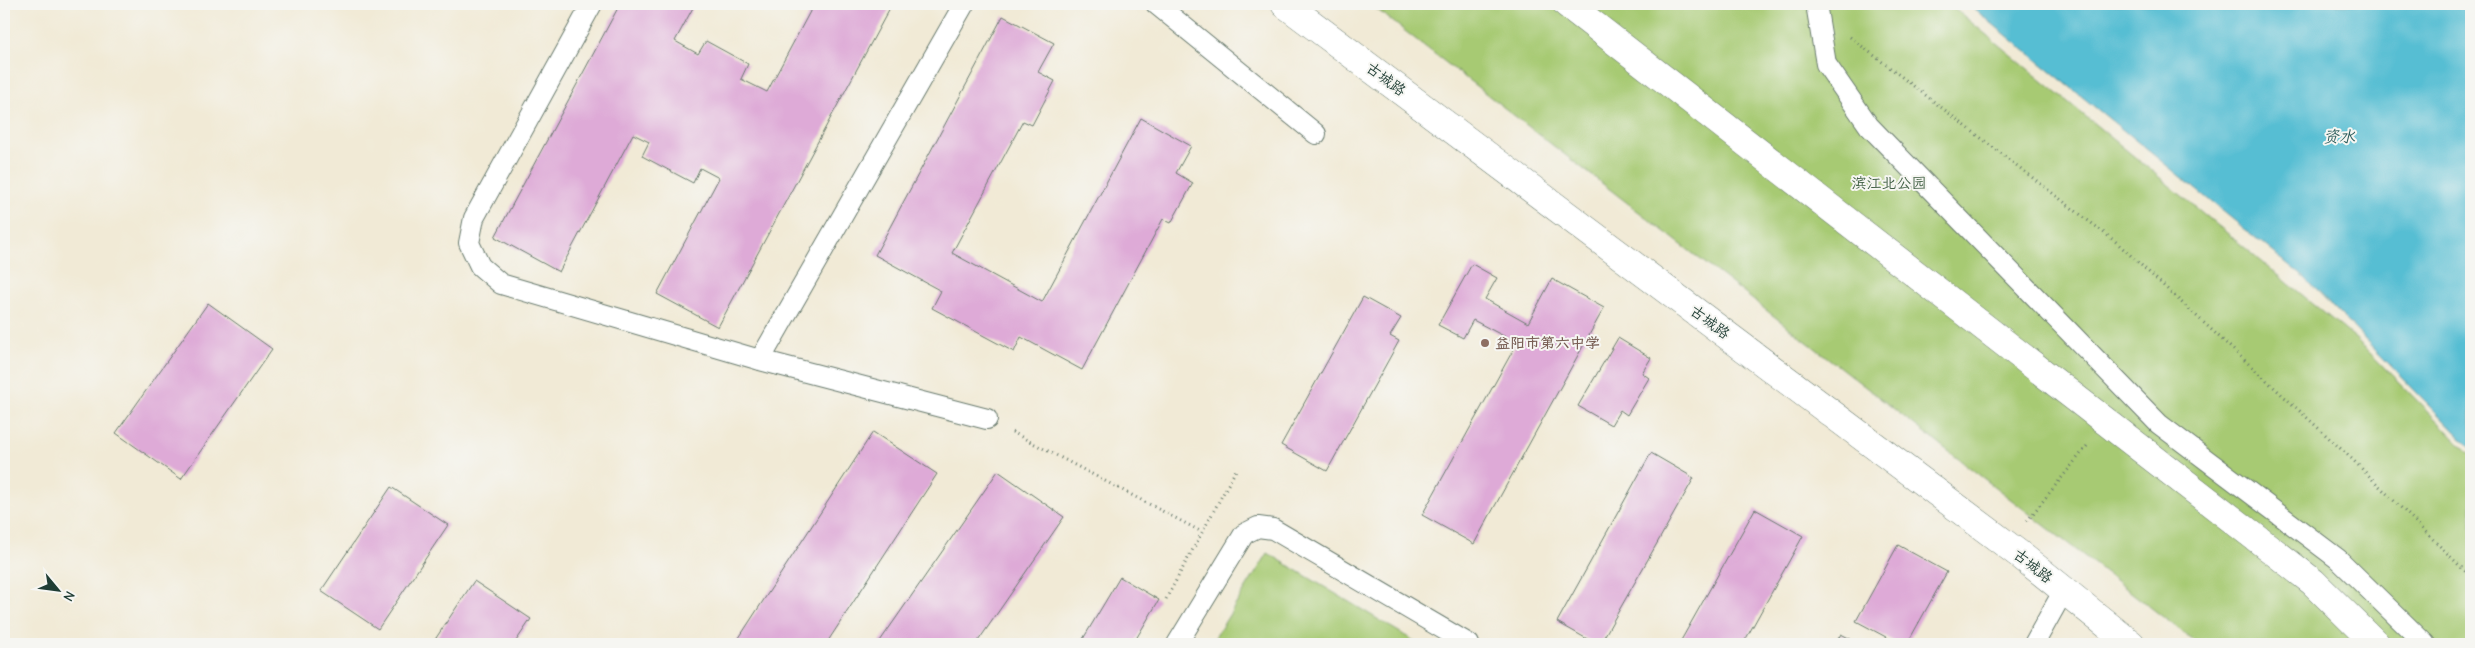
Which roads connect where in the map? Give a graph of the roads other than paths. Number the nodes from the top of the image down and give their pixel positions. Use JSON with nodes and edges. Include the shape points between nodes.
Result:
{"nodes":[{"id":1,"x":592,"y":4,"type":"edge"},
{"id":2,"x":964,"y":4,"type":"edge"},
{"id":3,"x":1156,"y":4,"type":"edge"},
{"id":4,"x":1285,"y":4,"type":"edge"},
{"id":5,"x":1567,"y":4,"type":"edge"},
{"id":6,"x":1815,"y":7,"type":"edge"},
{"id":7,"x":1316,"y":134,"type":"dead end"},
{"id":8,"x":760,"y":360,"type":"junction"},
{"id":9,"x":987,"y":419,"type":"road end"},
{"id":10,"x":2064,"y":590,"type":"junction"},
{"id":11,"x":1177,"y":644,"type":"edge"},
{"id":12,"x":1470,"y":644,"type":"edge"},
{"id":13,"x":2034,"y":644,"type":"edge"},
{"id":14,"x":2131,"y":644,"type":"edge"},
{"id":15,"x":2376,"y":644,"type":"edge"},
{"id":16,"x":2425,"y":644,"type":"edge"}],
"edges":[{"from":1,"to":8,"type":"lane","via":[[474,218],[469,242],[480,266],[501,284]]},
{"from":2,"to":8,"type":"lane"},
{"from":3,"to":7,"type":"lane"},
{"from":4,"to":10,"type":"street","name":"古城路"},
{"from":5,"to":15,"type":"street","via":[[2313,582]]},
{"from":6,"to":16,"type":"lane","via":[[1826,64],[1869,126],[2159,424],[2338,559]]},
{"from":8,"to":9,"type":"lane"},
{"from":10,"to":13,"type":"lane"},
{"from":10,"to":14,"type":"street","name":"古城路"},
{"from":11,"to":12,"type":"lane","via":[[1244,534],[1258,527],[1273,529]]}]}
